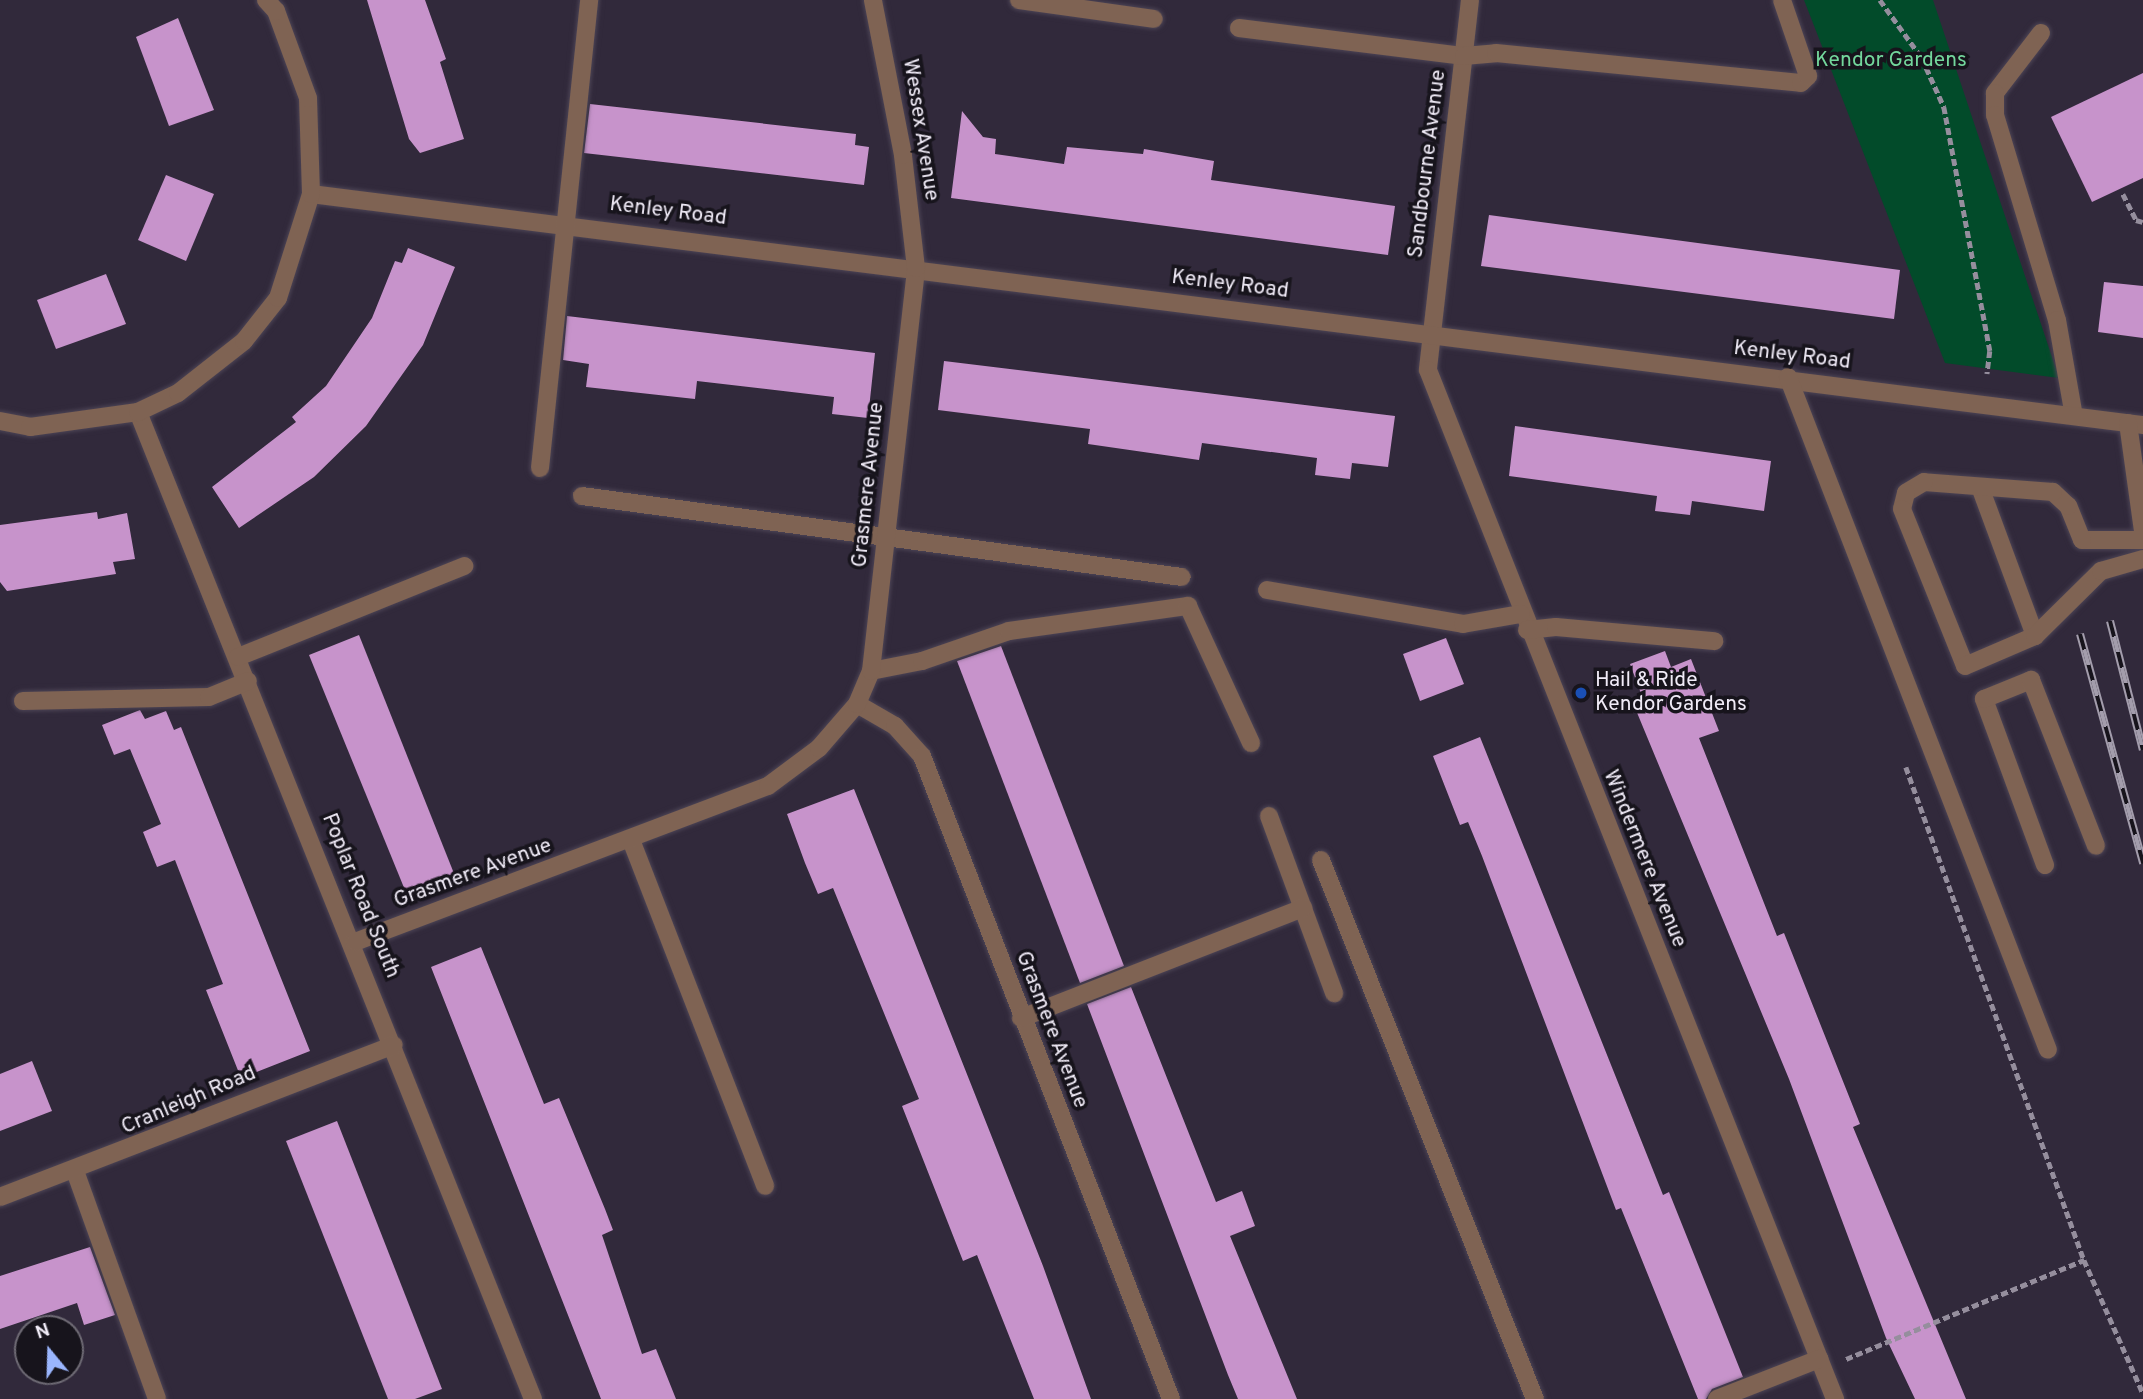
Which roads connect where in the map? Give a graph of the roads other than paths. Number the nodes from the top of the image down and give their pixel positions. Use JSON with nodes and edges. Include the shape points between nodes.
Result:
{"nodes":[{"id":1,"x":266,"y":0,"type":"edge"},
{"id":2,"x":589,"y":0,"type":"edge"},
{"id":3,"x":873,"y":0,"type":"edge"},
{"id":4,"x":1019,"y":0,"type":"edge"},
{"id":5,"x":1470,"y":0,"type":"edge"},
{"id":6,"x":1782,"y":0,"type":"edge"},
{"id":7,"x":1154,"y":19,"type":"dead end"},
{"id":8,"x":1239,"y":28,"type":"dead end"},
{"id":9,"x":2041,"y":33,"type":"dead end"},
{"id":10,"x":1464,"y":56,"type":"junction"},
{"id":11,"x":311,"y":194,"type":"junction"},
{"id":12,"x":567,"y":222,"type":"junction"},
{"id":13,"x":916,"y":268,"type":"junction"},
{"id":14,"x":1430,"y":333,"type":"junction"},
{"id":15,"x":1788,"y":377,"type":"junction"},
{"id":16,"x":138,"y":412,"type":"junction"},
{"id":17,"x":2074,"y":416,"type":"junction"},
{"id":18,"x":0,"y":421,"type":"edge"},
{"id":19,"x":2135,"y":424,"type":"edge"},
{"id":20,"x":540,"y":468,"type":"dead end"},
{"id":21,"x":1980,"y":487,"type":"junction"},
{"id":22,"x":582,"y":496,"type":"dead end"},
{"id":23,"x":2143,"y":531,"type":"edge"},
{"id":24,"x":886,"y":539,"type":"junction"},
{"id":25,"x":2143,"y":540,"type":"edge"},
{"id":26,"x":2143,"y":559,"type":"edge"},
{"id":27,"x":464,"y":566,"type":"dead end"},
{"id":28,"x":1182,"y":577,"type":"dead end"},
{"id":29,"x":1267,"y":590,"type":"dead end"},
{"id":30,"x":1524,"y":622,"type":"junction"},
{"id":31,"x":2035,"y":636,"type":"junction"},
{"id":32,"x":1714,"y":641,"type":"dead end"},
{"id":33,"x":238,"y":657,"type":"junction"},
{"id":34,"x":871,"y":671,"type":"junction"},
{"id":35,"x":248,"y":681,"type":"junction"},
{"id":36,"x":23,"y":701,"type":"dead end"},
{"id":37,"x":857,"y":704,"type":"junction"},
{"id":38,"x":1251,"y":743,"type":"dead end"},
{"id":39,"x":1269,"y":816,"type":"dead end"},
{"id":40,"x":631,"y":840,"type":"junction"},
{"id":41,"x":2095,"y":846,"type":"dead end"},
{"id":42,"x":1321,"y":860,"type":"dead end"},
{"id":43,"x":2045,"y":865,"type":"dead end"},
{"id":44,"x":1303,"y":908,"type":"junction"},
{"id":45,"x":355,"y":942,"type":"junction"},
{"id":46,"x":1334,"y":993,"type":"dead end"},
{"id":47,"x":1021,"y":1018,"type":"junction"},
{"id":48,"x":394,"y":1045,"type":"junction"},
{"id":49,"x":2048,"y":1050,"type":"dead end"},
{"id":50,"x":75,"y":1171,"type":"junction"},
{"id":51,"x":765,"y":1186,"type":"dead end"},
{"id":52,"x":0,"y":1197,"type":"edge"},
{"id":53,"x":1819,"y":1359,"type":"junction"},
{"id":54,"x":157,"y":1399,"type":"edge"},
{"id":55,"x":533,"y":1399,"type":"edge"},
{"id":56,"x":1171,"y":1399,"type":"edge"},
{"id":57,"x":1535,"y":1399,"type":"edge"},
{"id":58,"x":1717,"y":1399,"type":"edge"},
{"id":59,"x":1835,"y":1399,"type":"edge"}],
"edges":[{"from":1,"to":11,"type":"street","via":[[276,11],[308,98]]},
{"from":2,"to":12,"type":"street"},
{"from":3,"to":13,"type":"street","name":"Wessex Avenue","via":[[901,142]]},
{"from":4,"to":7,"type":"street"},
{"from":5,"to":10,"type":"street","name":"Sandbourne Avenue"},
{"from":6,"to":10,"type":"street","via":[[1808,76],[1801,83],[1496,53]]},
{"from":8,"to":10,"type":"street"},
{"from":9,"to":17,"type":"street","via":[[1996,93],[1995,115],[2057,320]]},
{"from":10,"to":14,"type":"street","name":"Sandbourne Avenue"},
{"from":11,"to":12,"type":"street","name":"Kenley Road"},
{"from":11,"to":16,"type":"street","via":[[278,298],[244,341],[178,393]]},
{"from":12,"to":13,"type":"street","name":"Kenley Road"},
{"from":12,"to":20,"type":"street"},
{"from":13,"to":14,"type":"street","name":"Kenley Road"},
{"from":13,"to":24,"type":"street","name":"Grasmere Avenue"},
{"from":14,"to":15,"type":"street","name":"Kenley Road"},
{"from":14,"to":30,"type":"street","name":"Windermere Avenue","via":[[1432,385]]},
{"from":15,"to":17,"type":"street","name":"Kenley Road"},
{"from":15,"to":49,"type":"street"},
{"from":16,"to":18,"type":"street","via":[[30,428]]},
{"from":16,"to":33,"type":"street","name":"Poplar Road South"},
{"from":17,"to":19,"type":"street","name":"Kenley Road"},
{"from":19,"to":23,"type":"street"},
{"from":21,"to":25,"type":"street","via":[[2053,492],[2068,506],[2082,540]]},
{"from":21,"to":31,"type":"street"},
{"from":21,"to":31,"type":"street","via":[[1924,482],[1906,493],[1902,509],[1965,666]]},
{"from":22,"to":24,"type":"street"},
{"from":24,"to":28,"type":"street"},
{"from":24,"to":34,"type":"street","name":"Grasmere Avenue"},
{"from":26,"to":31,"type":"street","via":[[2101,571]]},
{"from":27,"to":33,"type":"street"},
{"from":29,"to":30,"type":"street","via":[[1463,624]]},
{"from":30,"to":32,"type":"street"},
{"from":30,"to":53,"type":"street","name":"Windermere Avenue"},
{"from":33,"to":35,"type":"street","name":"Poplar Road South"},
{"from":34,"to":37,"type":"street","name":"Grasmere Avenue"},
{"from":34,"to":38,"type":"street","via":[[922,661],[1009,631],[1188,606]]},
{"from":35,"to":36,"type":"street","via":[[209,697]]},
{"from":35,"to":45,"type":"street","name":"Poplar Road South"},
{"from":37,"to":40,"type":"street","name":"Grasmere Avenue","via":[[819,748],[768,786]]},
{"from":37,"to":47,"type":"street","name":"Grasmere Avenue","via":[[895,726],[922,756]]},
{"from":39,"to":44,"type":"street"},
{"from":40,"to":45,"type":"street","name":"Grasmere Avenue"},
{"from":40,"to":51,"type":"street"},
{"from":41,"to":43,"type":"street","via":[[2031,680],[1984,699]]},
{"from":42,"to":57,"type":"street"},
{"from":44,"to":46,"type":"street"},
{"from":44,"to":47,"type":"street"},
{"from":45,"to":48,"type":"street","name":"Poplar Road South"},
{"from":47,"to":56,"type":"street","name":"Grasmere Avenue"},
{"from":48,"to":50,"type":"street","name":"Cranleigh Road"},
{"from":48,"to":55,"type":"street","name":"Poplar Road South"},
{"from":50,"to":52,"type":"street","name":"Cranleigh Road"},
{"from":50,"to":54,"type":"street"},
{"from":53,"to":58,"type":"street"},
{"from":53,"to":59,"type":"street","name":"Windermere Avenue"}]}
